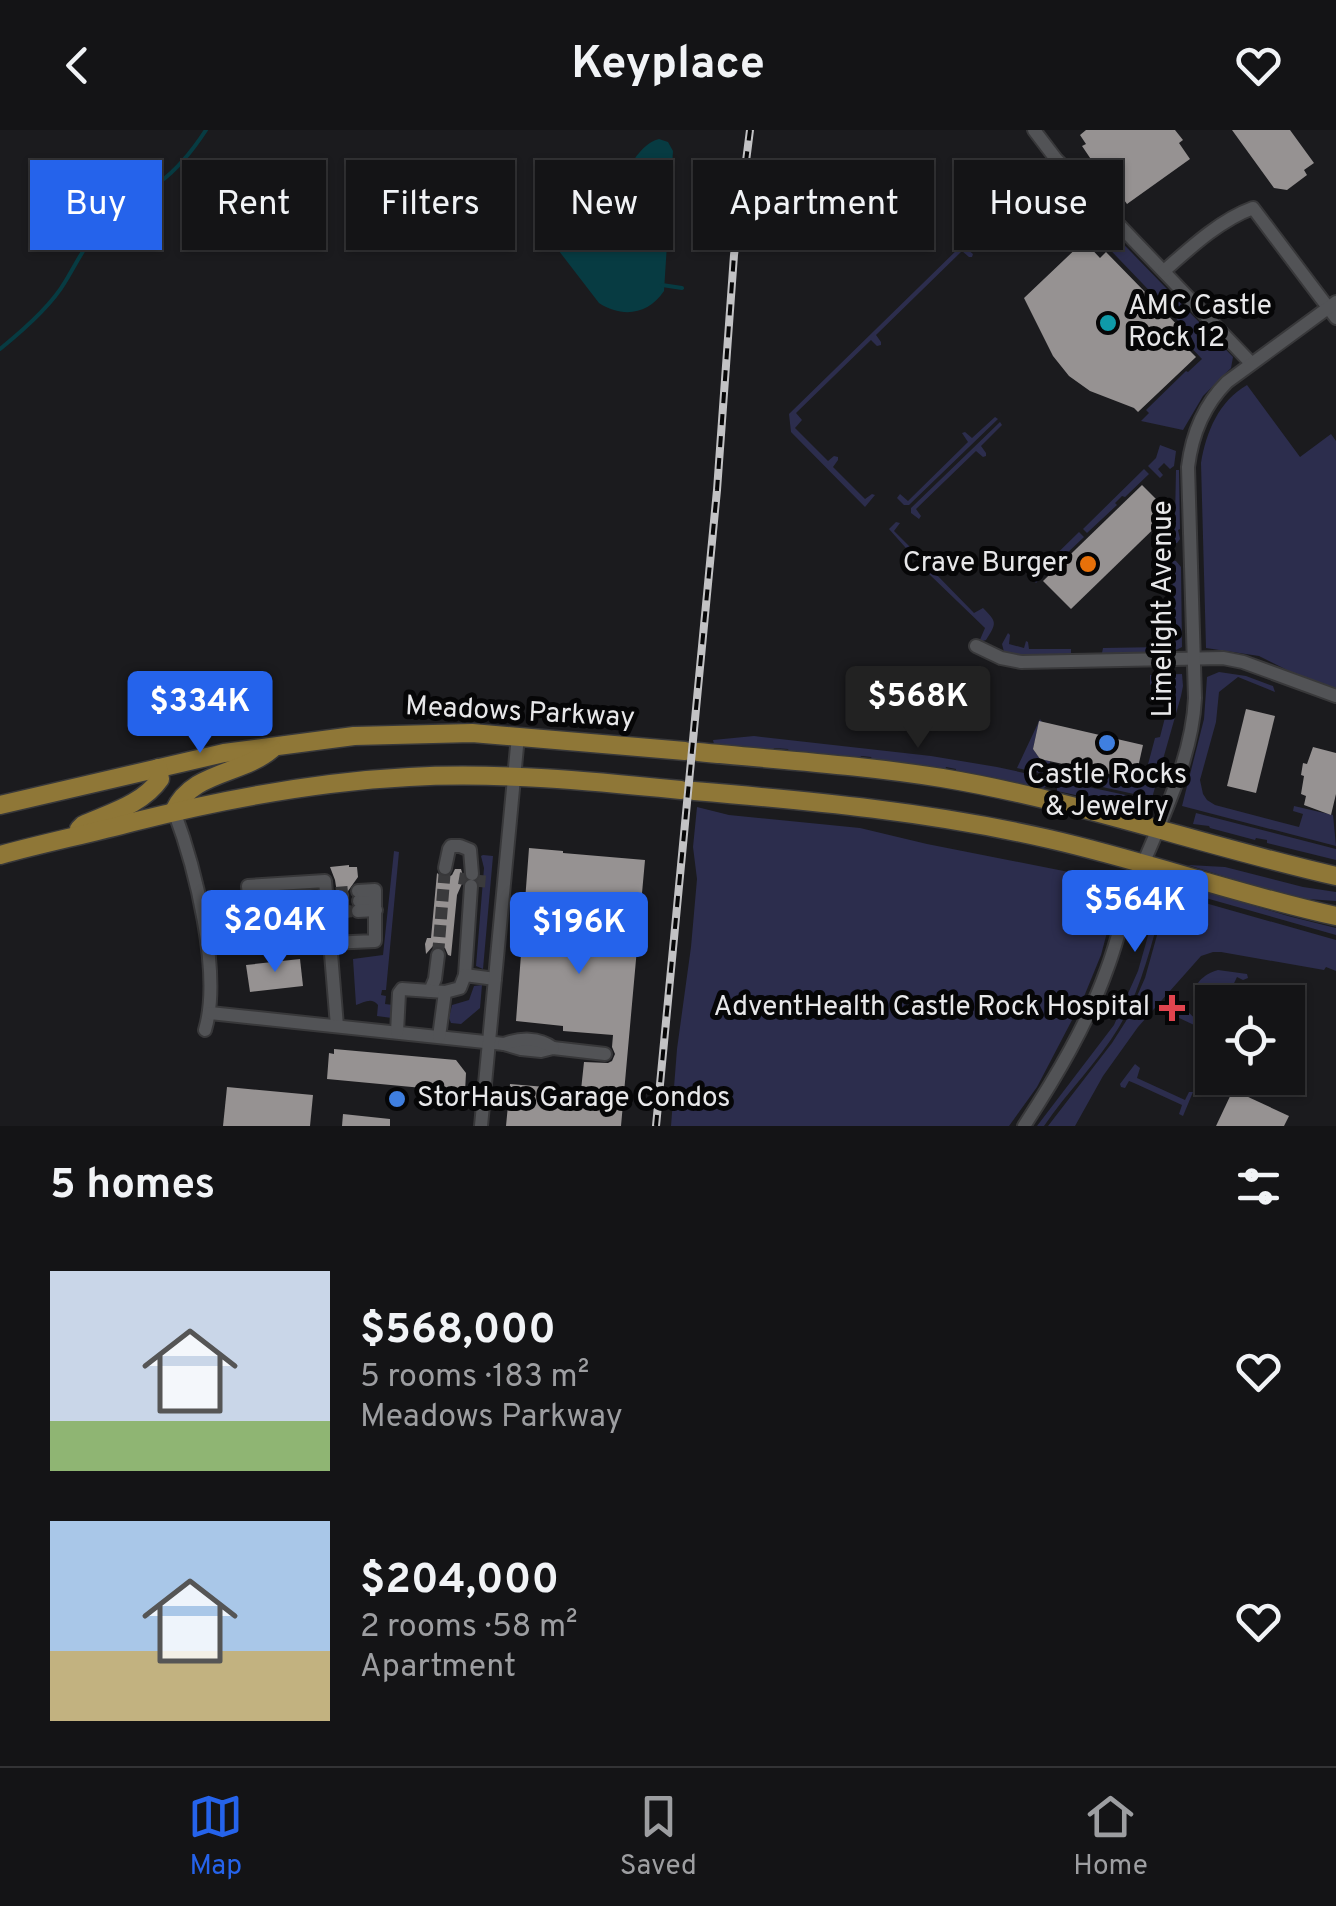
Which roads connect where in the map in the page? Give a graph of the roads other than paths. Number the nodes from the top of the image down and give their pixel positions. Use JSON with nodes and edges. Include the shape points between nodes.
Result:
{"nodes":[{"id":1,"x":1034,"y":130,"type":"edge"},
{"id":2,"x":1164,"y":271,"type":"junction"},
{"id":3,"x":1333,"y":309,"type":"edge"},
{"id":4,"x":1252,"y":362,"type":"junction"},
{"id":5,"x":976,"y":646,"type":"dead end"},
{"id":6,"x":1193,"y":658,"type":"junction"},
{"id":7,"x":1336,"y":696,"type":"edge"},
{"id":8,"x":518,"y":736,"type":"junction"},
{"id":9,"x":276,"y":746,"type":"junction"},
{"id":10,"x":158,"y":768,"type":"junction"},
{"id":11,"x":514,"y":776,"type":"junction"},
{"id":12,"x":0,"y":805,"type":"edge"},
{"id":13,"x":174,"y":812,"type":"junction"},
{"id":14,"x":1158,"y":830,"type":"junction"},
{"id":15,"x":72,"y":837,"type":"junction"},
{"id":16,"x":0,"y":856,"type":"edge"},
{"id":17,"x":1144,"y":863,"type":"junction"},
{"id":18,"x":445,"y":868,"type":"dead end"},
{"id":19,"x":1336,"y":876,"type":"edge"},
{"id":20,"x":358,"y":901,"type":"dead end"},
{"id":21,"x":1336,"y":916,"type":"edge"},
{"id":22,"x":254,"y":937,"type":"junction"},
{"id":23,"x":329,"y":937,"type":"junction"},
{"id":24,"x":208,"y":941,"type":"junction"},
{"id":25,"x":438,"y":954,"type":"tunnel mouth"},
{"id":26,"x":465,"y":975,"type":"junction"},
{"id":27,"x":496,"y":979,"type":"junction"},
{"id":28,"x":437,"y":991,"type":"junction"},
{"id":29,"x":210,"y":1013,"type":"junction"},
{"id":30,"x":337,"y":1026,"type":"junction"},
{"id":31,"x":205,"y":1030,"type":"dead end"},
{"id":32,"x":397,"y":1032,"type":"junction"},
{"id":33,"x":439,"y":1037,"type":"junction"},
{"id":34,"x":488,"y":1042,"type":"junction"},
{"id":35,"x":605,"y":1054,"type":"dead end"},
{"id":36,"x":481,"y":1126,"type":"edge"},
{"id":37,"x":1024,"y":1126,"type":"edge"}],
"edges":[{"from":1,"to":2,"type":"street"},
{"from":2,"to":3,"type":"street","via":[[1253,208]]},
{"from":2,"to":4,"type":"street"},
{"from":3,"to":4,"type":"street","name":"Limelight Avenue"},
{"from":4,"to":6,"type":"street","name":"Limelight Avenue","via":[[1213,397],[1192,442]]},
{"from":5,"to":6,"type":"street","via":[[1021,662]]},
{"from":6,"to":7,"type":"street","via":[[1243,662]]},
{"from":6,"to":14,"type":"street","name":"Limelight Avenue","via":[[1192,718]]},
{"from":8,"to":9,"type":"main road","name":"Meadows Parkway","via":[[354,736]]},
{"from":8,"to":11,"type":"street"},
{"from":8,"to":14,"type":"main road","name":"Meadows Parkway","via":[[888,770],[1011,792]]},
{"from":9,"to":10,"type":"main road","name":"Meadows Parkway"},
{"from":9,"to":13,"type":"main road","via":[[206,780],[180,797]]},
{"from":10,"to":12,"type":"main road","name":"Meadows Parkway"},
{"from":10,"to":15,"type":"main road","via":[[160,779],[150,793],[83,825]]},
{"from":11,"to":13,"type":"main road","via":[[325,784]]},
{"from":11,"to":17,"type":"main road","via":[[941,818]]},
{"from":11,"to":27,"type":"street"},
{"from":13,"to":15,"type":"main road"},
{"from":13,"to":24,"type":"street"},
{"from":14,"to":17,"type":"street","name":"Limelight Avenue"},
{"from":14,"to":19,"type":"main road","name":"Meadows Parkway"},
{"from":15,"to":16,"type":"main road"},
{"from":17,"to":21,"type":"main road"},
{"from":17,"to":37,"type":"street","name":"Limelight Avenue","via":[[1097,996]]},
{"from":18,"to":26,"type":"street","via":[[451,846],[470,850],[474,950]]},
{"from":20,"to":23,"type":"street","via":[[376,904],[376,941]]},
{"from":22,"to":23,"type":"street","via":[[290,928]]},
{"from":22,"to":23,"type":"street","via":[[248,886],[325,881],[332,903]]},
{"from":22,"to":24,"type":"street"},
{"from":23,"to":30,"type":"street"},
{"from":24,"to":29,"type":"street"},
{"from":25,"to":28,"type":"street"},
{"from":26,"to":27,"type":"street"},
{"from":26,"to":28,"type":"street","via":[[460,988]]},
{"from":27,"to":34,"type":"street"},
{"from":28,"to":32,"type":"street","via":[[402,989]]},
{"from":28,"to":33,"type":"street"},
{"from":29,"to":30,"type":"street"},
{"from":29,"to":31,"type":"street"},
{"from":30,"to":32,"type":"street"},
{"from":32,"to":33,"type":"street"},
{"from":33,"to":34,"type":"street"},
{"from":34,"to":35,"type":"street"},
{"from":34,"to":36,"type":"street"}]}
